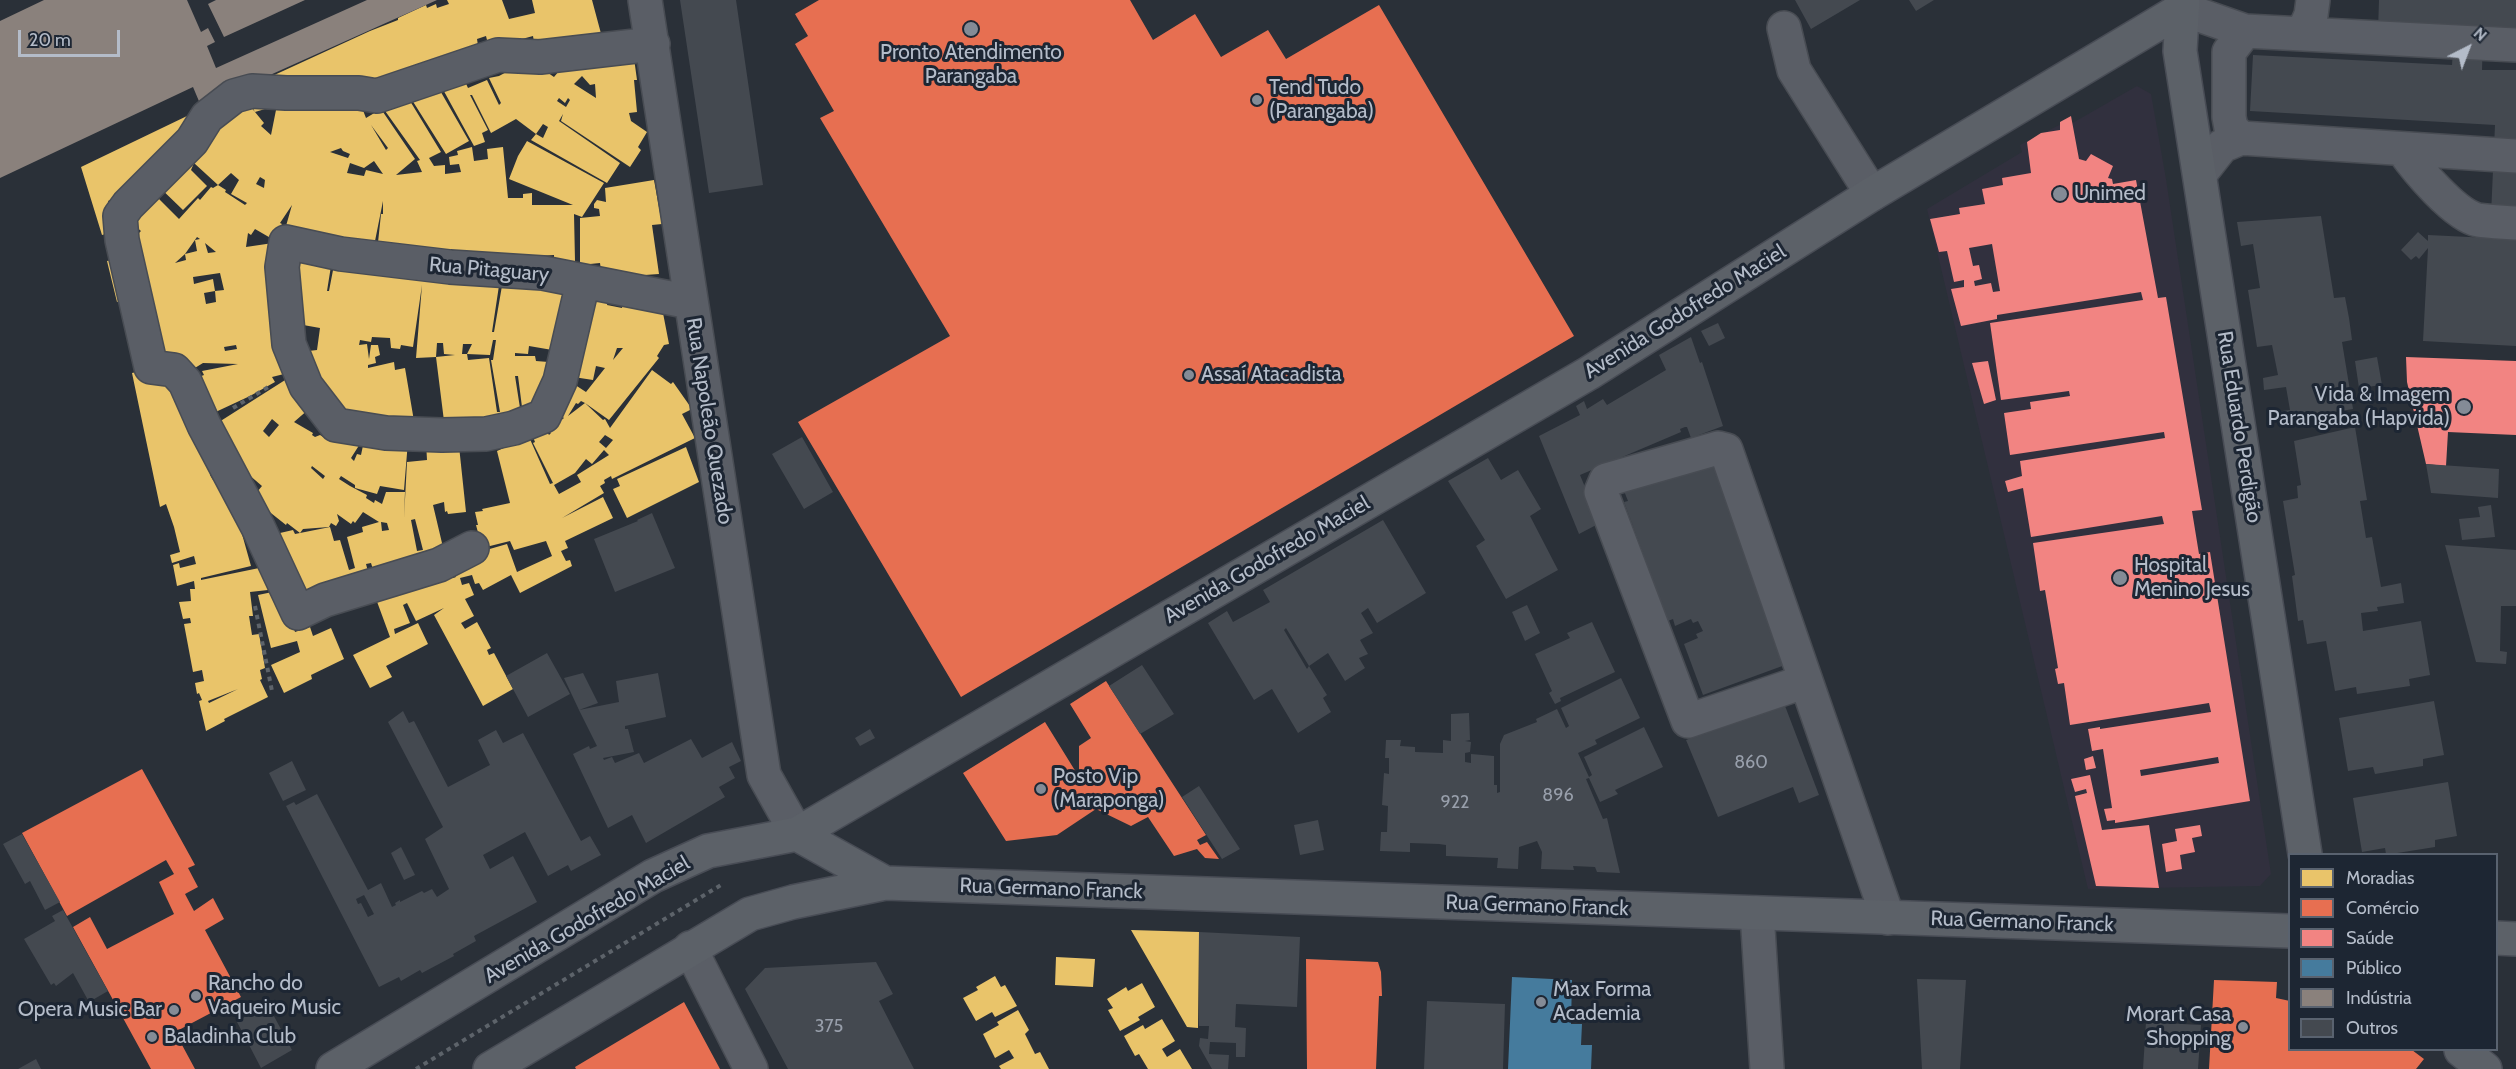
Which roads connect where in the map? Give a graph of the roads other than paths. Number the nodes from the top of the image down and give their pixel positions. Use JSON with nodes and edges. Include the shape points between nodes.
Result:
{"nodes":[{"id":1,"x":645,"y":0,"type":"edge"},
{"id":2,"x":2313,"y":0,"type":"edge"},
{"id":3,"x":2182,"y":5,"type":"edge"},
{"id":4,"x":2245,"y":31,"type":"junction"},
{"id":5,"x":2303,"y":33,"type":"junction"},
{"id":6,"x":653,"y":44,"type":"junction"},
{"id":7,"x":2516,"y":45,"type":"edge"},
{"id":8,"x":2241,"y":138,"type":"junction"},
{"id":9,"x":2403,"y":150,"type":"junction"},
{"id":10,"x":2516,"y":156,"type":"edge"},
{"id":11,"x":2200,"y":174,"type":"junction"},
{"id":12,"x":2516,"y":223,"type":"edge"},
{"id":13,"x":583,"y":282,"type":"junction"},
{"id":14,"x":690,"y":302,"type":"junction"},
{"id":15,"x":472,"y":548,"type":"dead end"},
{"id":16,"x":1806,"y":681,"type":"junction"},
{"id":17,"x":797,"y":834,"type":"junction"},
{"id":18,"x":2305,"y":853,"type":"edge"},
{"id":19,"x":885,"y":883,"type":"junction"},
{"id":20,"x":1756,"y":913,"type":"junction"},
{"id":21,"x":1888,"y":918,"type":"junction"},
{"id":22,"x":2288,"y":931,"type":"edge"},
{"id":23,"x":2498,"y":938,"type":"edge"},
{"id":24,"x":2516,"y":939,"type":"edge"},
{"id":25,"x":690,"y":948,"type":"junction"},
{"id":26,"x":2462,"y":1051,"type":"edge"},
{"id":27,"x":333,"y":1069,"type":"edge"},
{"id":28,"x":490,"y":1069,"type":"edge"},
{"id":29,"x":751,"y":1069,"type":"edge"},
{"id":30,"x":1767,"y":1069,"type":"edge"},
{"id":31,"x":2485,"y":1069,"type":"edge"}],
"edges":[{"from":1,"to":6,"type":"street","name":"Rua Napoleão Quezado"},
{"from":2,"to":5,"type":"street"},
{"from":3,"to":4,"type":"street"},
{"from":3,"to":11,"type":"main road","name":"Rua Eduardo Perdigão","via":[[2181,51]]},
{"from":3,"to":17,"type":"main road","name":"Avenida Godofredo Maciel","via":[[1589,373]]},
{"from":4,"to":5,"type":"street"},
{"from":4,"to":8,"type":"street","via":[[2229,52],[2229,117],[2231,128]]},
{"from":5,"to":7,"type":"street"},
{"from":6,"to":14,"type":"street","name":"Rua Napoleão Quezado"},
{"from":6,"to":15,"type":"street","via":[[540,57],[498,55],[377,96],[252,91],[234,96],[207,117],[192,141],[120,216],[151,367],[174,370],[185,382],[298,613],[325,600],[440,565]]},
{"from":8,"to":9,"type":"street"},
{"from":8,"to":11,"type":"street","via":[[2222,146]]},
{"from":9,"to":10,"type":"street"},
{"from":9,"to":12,"type":"street","via":[[2416,170],[2454,206],[2476,220]]},
{"from":11,"to":18,"type":"main road","name":"Rua Eduardo Perdigão"},
{"from":13,"to":13,"type":"street","name":"Rua Pitaguary","via":[[560,381],[544,416],[486,434],[386,433],[336,425],[306,386],[289,344],[282,267],[286,242],[341,254],[543,273]]},
{"from":13,"to":14,"type":"street","name":"Rua Pitaguary"},
{"from":14,"to":17,"type":"street","name":"Rua Napoleão Quezado","via":[[764,775]]},
{"from":16,"to":16,"type":"street","via":[[1726,450],[1718,448],[1606,480],[1601,492],[1688,721]]},
{"from":16,"to":21,"type":"street"},
{"from":17,"to":19,"type":"main road","name":"Rua Germano Franck"},
{"from":17,"to":27,"type":"main road","name":"Avenida Godofredo Maciel","via":[[708,851],[654,876]]},
{"from":19,"to":20,"type":"main road","name":"Rua Germano Franck"},
{"from":19,"to":25,"type":"main road","via":[[750,914]]},
{"from":20,"to":21,"type":"main road","name":"Rua Germano Franck"},
{"from":20,"to":30,"type":"street"},
{"from":21,"to":22,"type":"main road","name":"Rua Germano Franck"},
{"from":23,"to":24,"type":"main road"},
{"from":25,"to":28,"type":"main road"},
{"from":25,"to":29,"type":"street"},
{"from":26,"to":31,"type":"main road"}]}
